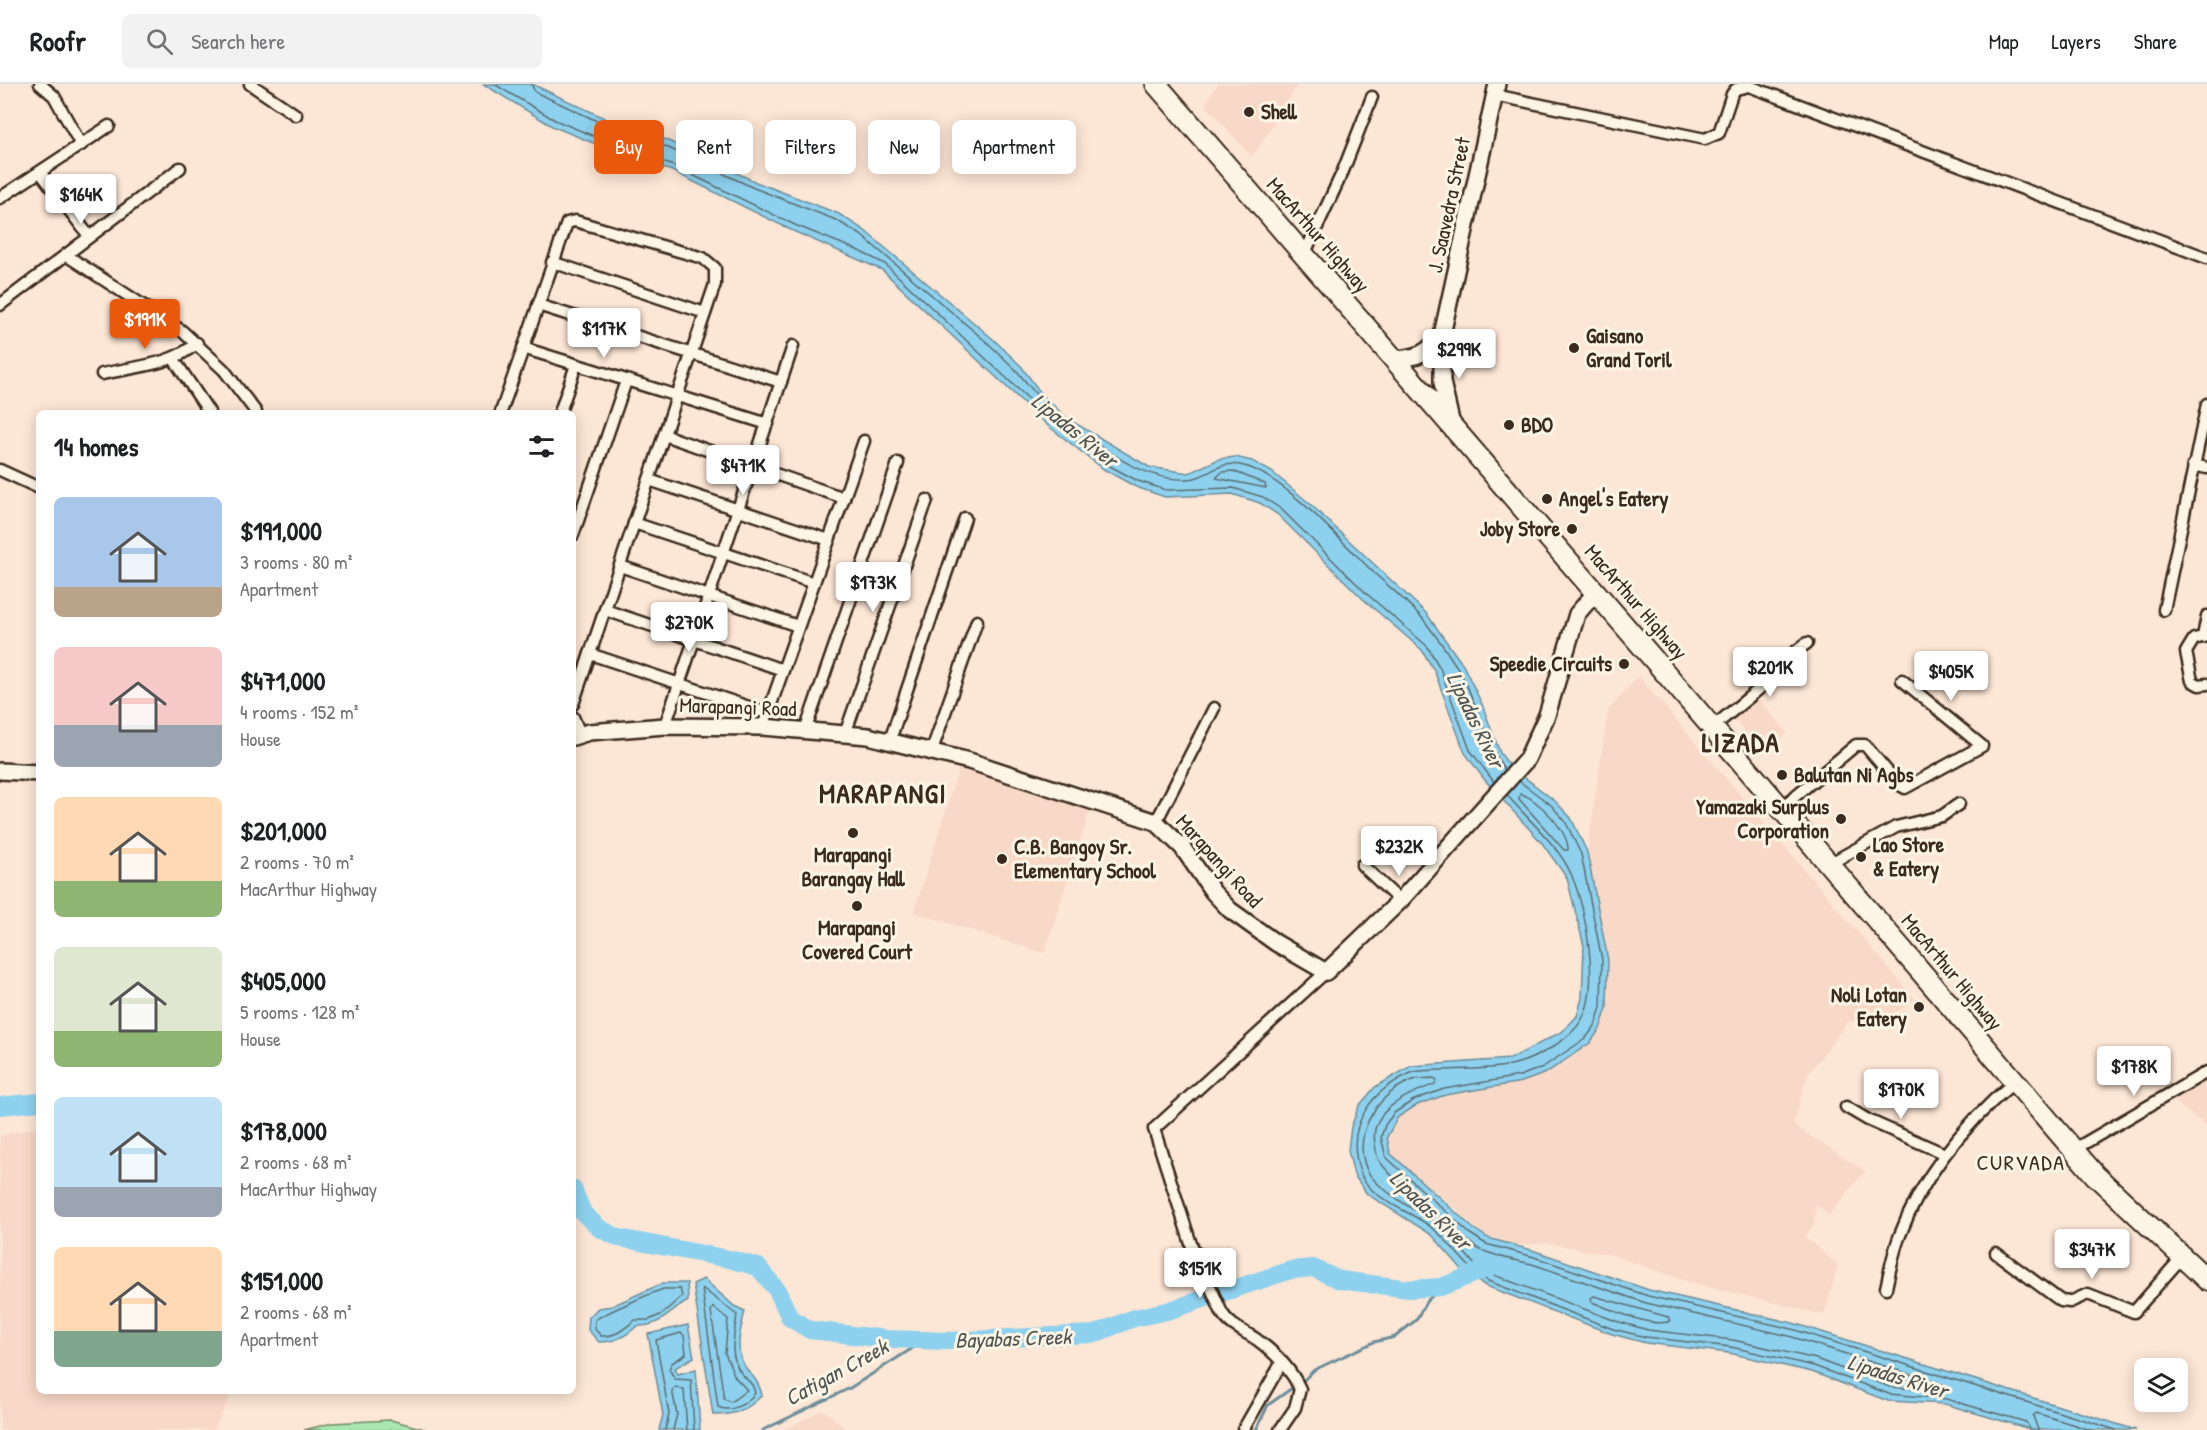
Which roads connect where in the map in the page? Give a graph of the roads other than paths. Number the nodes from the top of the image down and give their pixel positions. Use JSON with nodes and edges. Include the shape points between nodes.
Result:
{"nodes":[{"id":1,"x":40,"y":84,"type":"edge"},
{"id":2,"x":250,"y":84,"type":"edge"},
{"id":3,"x":1156,"y":84,"type":"edge"},
{"id":4,"x":1496,"y":89,"type":"edge"},
{"id":5,"x":1372,"y":98,"type":"dead end"},
{"id":6,"x":296,"y":115,"type":"dead end"},
{"id":7,"x":109,"y":126,"type":"dead end"},
{"id":8,"x":81,"y":145,"type":"junction"},
{"id":9,"x":180,"y":168,"type":"dead end"},
{"id":10,"x":40,"y":172,"type":"junction"},
{"id":11,"x":0,"y":198,"type":"edge"},
{"id":12,"x":89,"y":236,"type":"junction"},
{"id":13,"x":66,"y":255,"type":"junction"},
{"id":14,"x":1304,"y":255,"type":"junction"},
{"id":15,"x":2207,"y":258,"type":"edge"},
{"id":16,"x":552,"y":262,"type":"junction"},
{"id":17,"x":0,"y":305,"type":"edge"},
{"id":18,"x":538,"y":305,"type":"junction"},
{"id":19,"x":705,"y":313,"type":"junction"},
{"id":20,"x":1442,"y":335,"type":"junction"},
{"id":21,"x":197,"y":343,"type":"junction"},
{"id":22,"x":793,"y":346,"type":"dead end"},
{"id":23,"x":523,"y":348,"type":"junction"},
{"id":24,"x":691,"y":354,"type":"junction"},
{"id":25,"x":173,"y":358,"type":"junction"},
{"id":26,"x":1394,"y":359,"type":"junction"},
{"id":27,"x":576,"y":365,"type":"junction"},
{"id":28,"x":102,"y":374,"type":"dead end"},
{"id":29,"x":626,"y":381,"type":"junction"},
{"id":30,"x":781,"y":382,"type":"junction"},
{"id":31,"x":677,"y":396,"type":"junction"},
{"id":32,"x":2207,"y":405,"type":"edge"},
{"id":33,"x":208,"y":410,"type":"edge"},
{"id":34,"x":254,"y":410,"type":"edge"},
{"id":35,"x":502,"y":410,"type":"edge"},
{"id":36,"x":561,"y":410,"type":"edge"},
{"id":37,"x":768,"y":424,"type":"junction"},
{"id":38,"x":1453,"y":428,"type":"junction"},
{"id":39,"x":664,"y":435,"type":"junction"},
{"id":40,"x":864,"y":441,"type":"dead end"},
{"id":41,"x":898,"y":463,"type":"dead end"},
{"id":42,"x":2193,"y":465,"type":"junction"},
{"id":43,"x":753,"y":467,"type":"junction"},
{"id":44,"x":2207,"y":468,"type":"edge"},
{"id":45,"x":0,"y":470,"type":"edge"},
{"id":46,"x":649,"y":480,"type":"junction"},
{"id":47,"x":36,"y":487,"type":"edge"},
{"id":48,"x":844,"y":498,"type":"junction"},
{"id":49,"x":927,"y":500,"type":"dead end"},
{"id":50,"x":739,"y":510,"type":"junction"},
{"id":51,"x":965,"y":518,"type":"dead end"},
{"id":52,"x":634,"y":523,"type":"junction"},
{"id":53,"x":576,"y":526,"type":"edge"},
{"id":54,"x":829,"y":540,"type":"junction"},
{"id":55,"x":724,"y":553,"type":"junction"},
{"id":56,"x":620,"y":566,"type":"junction"},
{"id":57,"x":814,"y":583,"type":"junction"},
{"id":58,"x":1596,"y":592,"type":"junction"},
{"id":59,"x":710,"y":596,"type":"junction"},
{"id":60,"x":605,"y":609,"type":"junction"},
{"id":61,"x":2164,"y":610,"type":"dead end"},
{"id":62,"x":2207,"y":616,"type":"edge"},
{"id":63,"x":977,"y":621,"type":"dead end"},
{"id":64,"x":798,"y":626,"type":"junction"},
{"id":65,"x":2205,"y":636,"type":"edge"},
{"id":66,"x":694,"y":640,"type":"junction"},
{"id":67,"x":1807,"y":644,"type":"dead end"},
{"id":68,"x":590,"y":654,"type":"junction"},
{"id":69,"x":783,"y":670,"type":"junction"},
{"id":70,"x":1902,"y":680,"type":"dead end"},
{"id":71,"x":679,"y":684,"type":"junction"},
{"id":72,"x":2207,"y":684,"type":"edge"},
{"id":73,"x":576,"y":695,"type":"edge"},
{"id":74,"x":1214,"y":708,"type":"dead end"},
{"id":75,"x":765,"y":720,"type":"junction"},
{"id":76,"x":665,"y":726,"type":"junction"},
{"id":77,"x":1713,"y":727,"type":"junction"},
{"id":78,"x":805,"y":730,"type":"junction"},
{"id":79,"x":845,"y":734,"type":"junction"},
{"id":80,"x":577,"y":735,"type":"edge"},
{"id":81,"x":890,"y":740,"type":"junction"},
{"id":82,"x":932,"y":750,"type":"junction"},
{"id":83,"x":0,"y":771,"type":"edge"},
{"id":84,"x":36,"y":773,"type":"edge"},
{"id":85,"x":1959,"y":804,"type":"dead end"},
{"id":86,"x":1781,"y":807,"type":"junction"},
{"id":87,"x":1156,"y":822,"type":"junction"},
{"id":88,"x":1829,"y":864,"type":"junction"},
{"id":89,"x":1362,"y":865,"type":"dead end"},
{"id":90,"x":1400,"y":901,"type":"junction"},
{"id":91,"x":1326,"y":972,"type":"junction"},
{"id":92,"x":2207,"y":1072,"type":"edge"},
{"id":93,"x":2014,"y":1082,"type":"junction"},
{"id":94,"x":1846,"y":1107,"type":"dead end"},
{"id":95,"x":2073,"y":1150,"type":"junction"},
{"id":96,"x":1945,"y":1154,"type":"junction"},
{"id":97,"x":1996,"y":1253,"type":"dead end"},
{"id":98,"x":2182,"y":1257,"type":"junction"},
{"id":99,"x":2207,"y":1280,"type":"edge"},
{"id":100,"x":1886,"y":1288,"type":"dead end"},
{"id":101,"x":1282,"y":1362,"type":"junction"},
{"id":102,"x":1243,"y":1430,"type":"edge"},
{"id":103,"x":1280,"y":1430,"type":"edge"}],
"edges":[{"from":1,"to":8,"type":"street","via":[[54,96]]},
{"from":2,"to":6,"type":"street"},
{"from":3,"to":14,"type":"highway","name":"MacArthur Highway"},
{"from":4,"to":15,"type":"street","via":[[1705,139],[1719,134],[1736,89],[1749,86]]},
{"from":4,"to":20,"type":"street","name":"J. Saavedra Street"},
{"from":5,"to":14,"type":"street"},
{"from":7,"to":8,"type":"street"},
{"from":8,"to":10,"type":"street"},
{"from":9,"to":12,"type":"street"},
{"from":10,"to":11,"type":"street"},
{"from":10,"to":12,"type":"street"},
{"from":12,"to":13,"type":"street"},
{"from":13,"to":17,"type":"street"},
{"from":13,"to":21,"type":"street"},
{"from":14,"to":26,"type":"highway","name":"MacArthur Highway"},
{"from":16,"to":18,"type":"street"},
{"from":16,"to":19,"type":"street"},
{"from":16,"to":19,"type":"street","via":[[564,228],[571,221],[703,258],[715,268],[716,275]]},
{"from":18,"to":23,"type":"street"},
{"from":18,"to":24,"type":"street"},
{"from":19,"to":24,"type":"street"},
{"from":20,"to":26,"type":"street","via":[[1425,354]]},
{"from":20,"to":38,"type":"street","name":"J. Saavedra Street","via":[[1442,382]]},
{"from":21,"to":25,"type":"street"},
{"from":21,"to":34,"type":"street"},
{"from":22,"to":30,"type":"street"},
{"from":23,"to":27,"type":"street"},
{"from":23,"to":35,"type":"street"},
{"from":24,"to":30,"type":"street"},
{"from":24,"to":31,"type":"street"},
{"from":25,"to":28,"type":"street"},
{"from":25,"to":33,"type":"street"},
{"from":26,"to":38,"type":"highway","name":"MacArthur Highway"},
{"from":27,"to":29,"type":"street"},
{"from":27,"to":36,"type":"street"},
{"from":29,"to":31,"type":"street"},
{"from":29,"to":53,"type":"street"},
{"from":30,"to":37,"type":"street"},
{"from":31,"to":37,"type":"street"},
{"from":31,"to":39,"type":"street"},
{"from":32,"to":42,"type":"street"},
{"from":37,"to":43,"type":"street"},
{"from":38,"to":58,"type":"highway","name":"MacArthur Highway"},
{"from":39,"to":43,"type":"street"},
{"from":39,"to":46,"type":"street"},
{"from":40,"to":48,"type":"street"},
{"from":41,"to":78,"type":"street"},
{"from":42,"to":44,"type":"street"},
{"from":42,"to":61,"type":"street"},
{"from":43,"to":48,"type":"street"},
{"from":43,"to":50,"type":"street"},
{"from":45,"to":47,"type":"street"},
{"from":46,"to":50,"type":"street"},
{"from":46,"to":52,"type":"street"},
{"from":48,"to":54,"type":"street"},
{"from":49,"to":79,"type":"street"},
{"from":50,"to":54,"type":"street"},
{"from":50,"to":55,"type":"street"},
{"from":51,"to":81,"type":"street"},
{"from":52,"to":55,"type":"street"},
{"from":52,"to":56,"type":"street"},
{"from":54,"to":57,"type":"street"},
{"from":55,"to":57,"type":"street"},
{"from":55,"to":59,"type":"street"},
{"from":56,"to":59,"type":"street"},
{"from":56,"to":60,"type":"street"},
{"from":57,"to":64,"type":"street"},
{"from":58,"to":77,"type":"highway","name":"MacArthur Highway"},
{"from":58,"to":90,"type":"street","via":[[1577,614],[1540,734],[1520,769]]},
{"from":59,"to":64,"type":"street"},
{"from":59,"to":66,"type":"street"},
{"from":60,"to":66,"type":"street"},
{"from":60,"to":68,"type":"street"},
{"from":62,"to":65,"type":"street"},
{"from":63,"to":82,"type":"street"},
{"from":64,"to":69,"type":"street"},
{"from":65,"to":72,"type":"street","via":[[2191,642],[2186,652],[2192,681]]},
{"from":66,"to":69,"type":"street"},
{"from":66,"to":71,"type":"street"},
{"from":67,"to":77,"type":"street"},
{"from":68,"to":71,"type":"street"},
{"from":68,"to":73,"type":"street"},
{"from":69,"to":75,"type":"street"},
{"from":70,"to":86,"type":"street","via":[[1982,746],[1902,788],[1865,745],[1856,745]]},
{"from":71,"to":75,"type":"street"},
{"from":71,"to":76,"type":"street"},
{"from":74,"to":87,"type":"street"},
{"from":75,"to":76,"type":"street","name":"Marapangi Road"},
{"from":75,"to":78,"type":"street","name":"Marapangi Road"},
{"from":76,"to":80,"type":"street","name":"Marapangi Road"},
{"from":77,"to":86,"type":"highway","name":"MacArthur Highway"},
{"from":78,"to":79,"type":"street","name":"Marapangi Road"},
{"from":79,"to":81,"type":"street","name":"Marapangi Road"},
{"from":81,"to":82,"type":"street","name":"Marapangi Road"},
{"from":82,"to":87,"type":"street","name":"Marapangi Road"},
{"from":83,"to":84,"type":"street"},
{"from":85,"to":88,"type":"street","via":[[1942,816],[1896,827]]},
{"from":86,"to":88,"type":"highway","name":"MacArthur Highway"},
{"from":87,"to":91,"type":"street","name":"Marapangi Road","via":[[1176,841],[1230,910]]},
{"from":88,"to":93,"type":"highway","name":"MacArthur Highway"},
{"from":89,"to":90,"type":"street"},
{"from":90,"to":91,"type":"street"},
{"from":91,"to":101,"type":"street","via":[[1154,1129],[1184,1225],[1222,1313]]},
{"from":92,"to":95,"type":"street"},
{"from":93,"to":95,"type":"highway","name":"MacArthur Highway"},
{"from":93,"to":96,"type":"street","via":[[1982,1110]]},
{"from":94,"to":96,"type":"street"},
{"from":95,"to":98,"type":"highway","name":"MacArthur Highway","via":[[2116,1197]]},
{"from":96,"to":100,"type":"street","via":[[1905,1222]]},
{"from":97,"to":98,"type":"street","via":[[2061,1301],[2070,1302],[2088,1294],[2134,1312]]},
{"from":98,"to":99,"type":"highway","name":"MacArthur Highway"},
{"from":101,"to":102,"type":"street"},
{"from":101,"to":103,"type":"street","via":[[1298,1384],[1295,1408]]}]}
